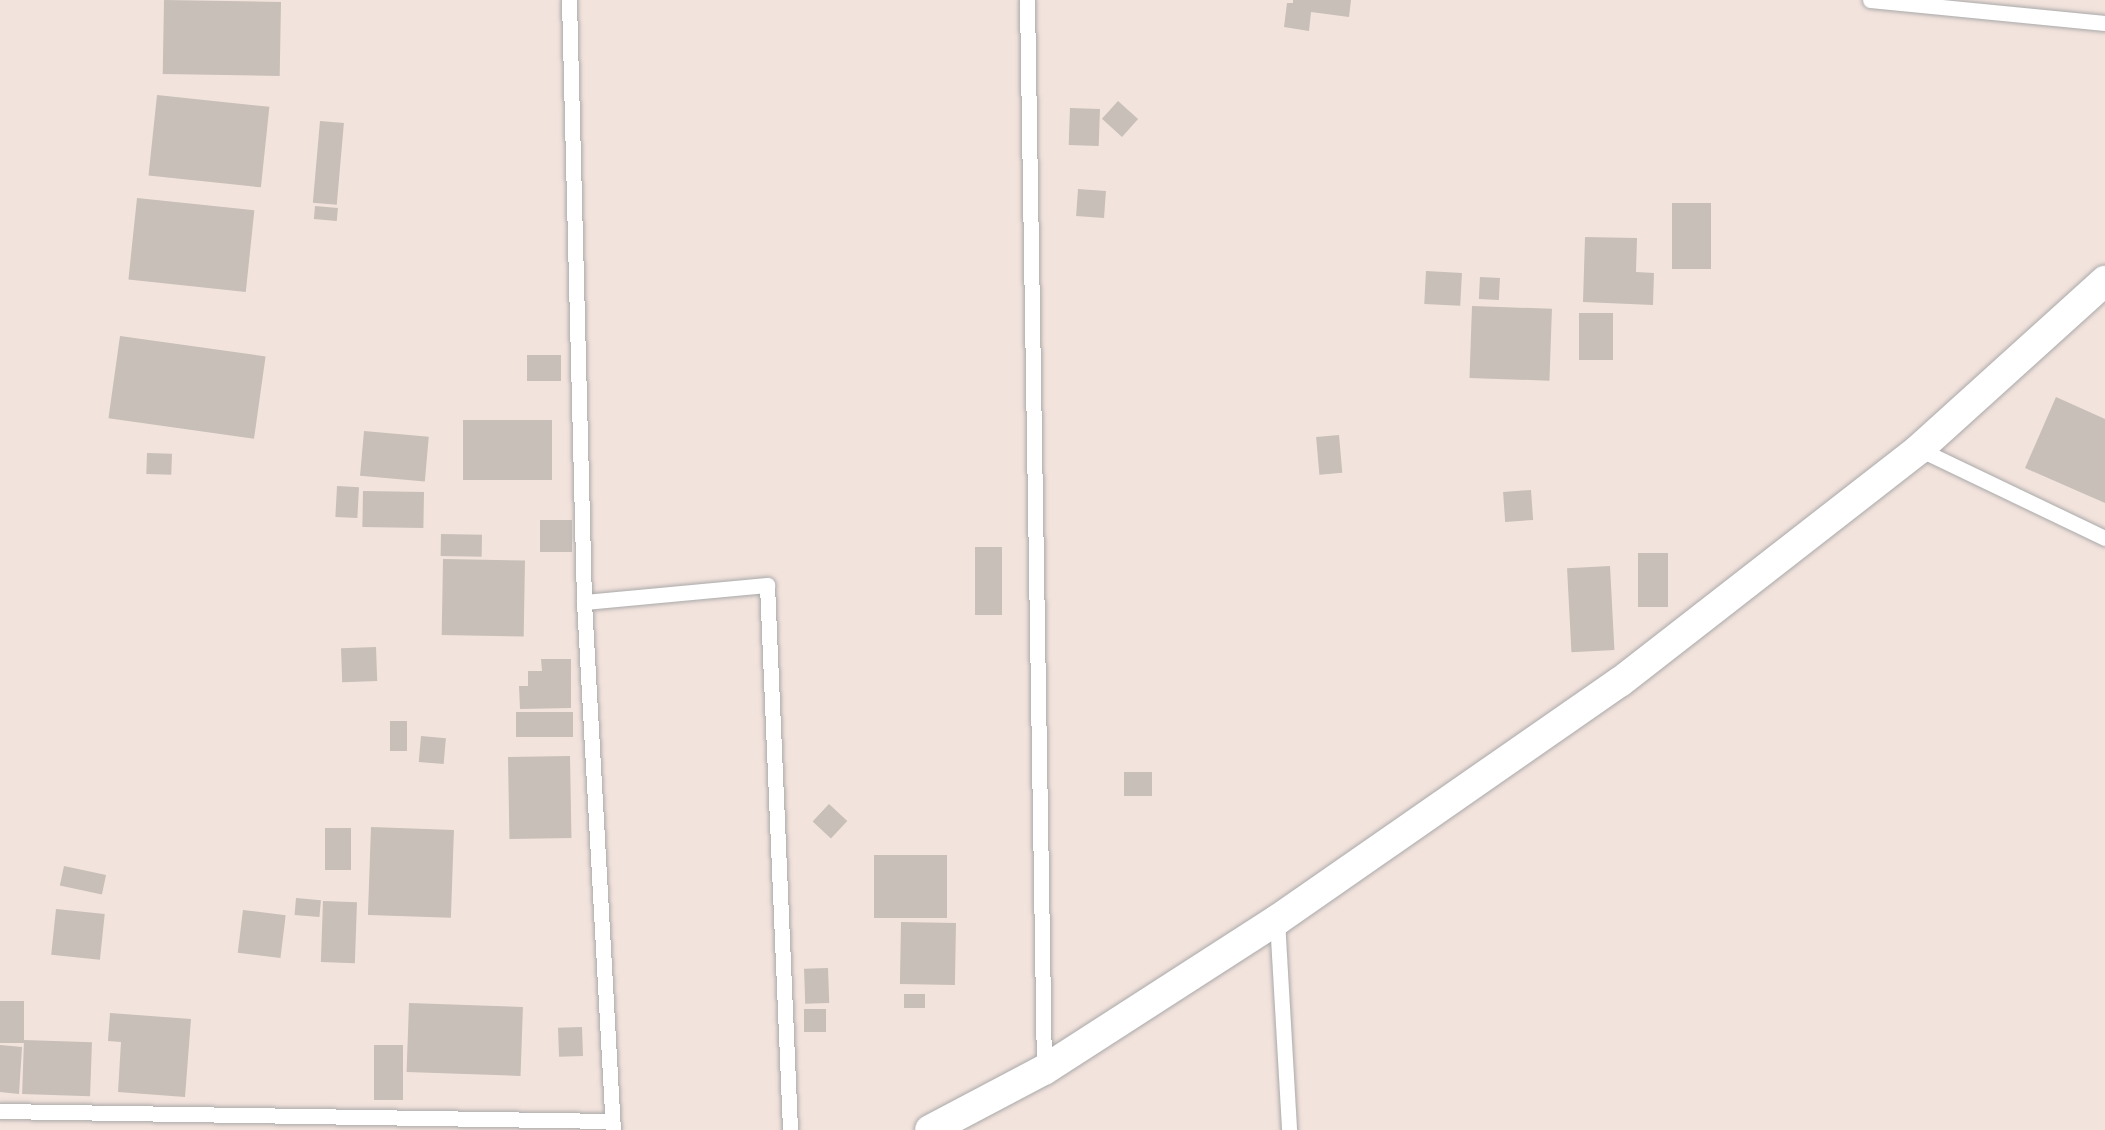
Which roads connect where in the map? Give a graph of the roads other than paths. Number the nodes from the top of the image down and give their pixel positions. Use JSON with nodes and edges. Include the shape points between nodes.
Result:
{"nodes":[{"id":1,"x":570,"y":0,"type":"edge"},
{"id":2,"x":1027,"y":0,"type":"edge"},
{"id":3,"x":1870,"y":0,"type":"edge"},
{"id":4,"x":2105,"y":23,"type":"edge"},
{"id":5,"x":2105,"y":281,"type":"edge"},
{"id":6,"x":1919,"y":449,"type":"junction"},
{"id":7,"x":2105,"y":538,"type":"edge"},
{"id":8,"x":584,"y":602,"type":"junction"},
{"id":9,"x":1277,"y":920,"type":"junction"},
{"id":10,"x":1044,"y":1070,"type":"junction"},
{"id":11,"x":0,"y":1111,"type":"edge"},
{"id":12,"x":613,"y":1126,"type":"edge"},
{"id":13,"x":790,"y":1130,"type":"edge"},
{"id":14,"x":930,"y":1130,"type":"edge"},
{"id":15,"x":1289,"y":1130,"type":"edge"}],
"edges":[{"from":1,"to":8,"type":"lane"},
{"from":2,"to":10,"type":"lane"},
{"from":3,"to":4,"type":"lane"},
{"from":5,"to":6,"type":"street"},
{"from":6,"to":7,"type":"lane"},
{"from":6,"to":9,"type":"street","via":[[1620,682]]},
{"from":8,"to":12,"type":"lane"},
{"from":8,"to":13,"type":"lane","via":[[767,585]]},
{"from":9,"to":10,"type":"street"},
{"from":9,"to":15,"type":"lane"},
{"from":10,"to":14,"type":"street"},
{"from":11,"to":12,"type":"lane"}]}
